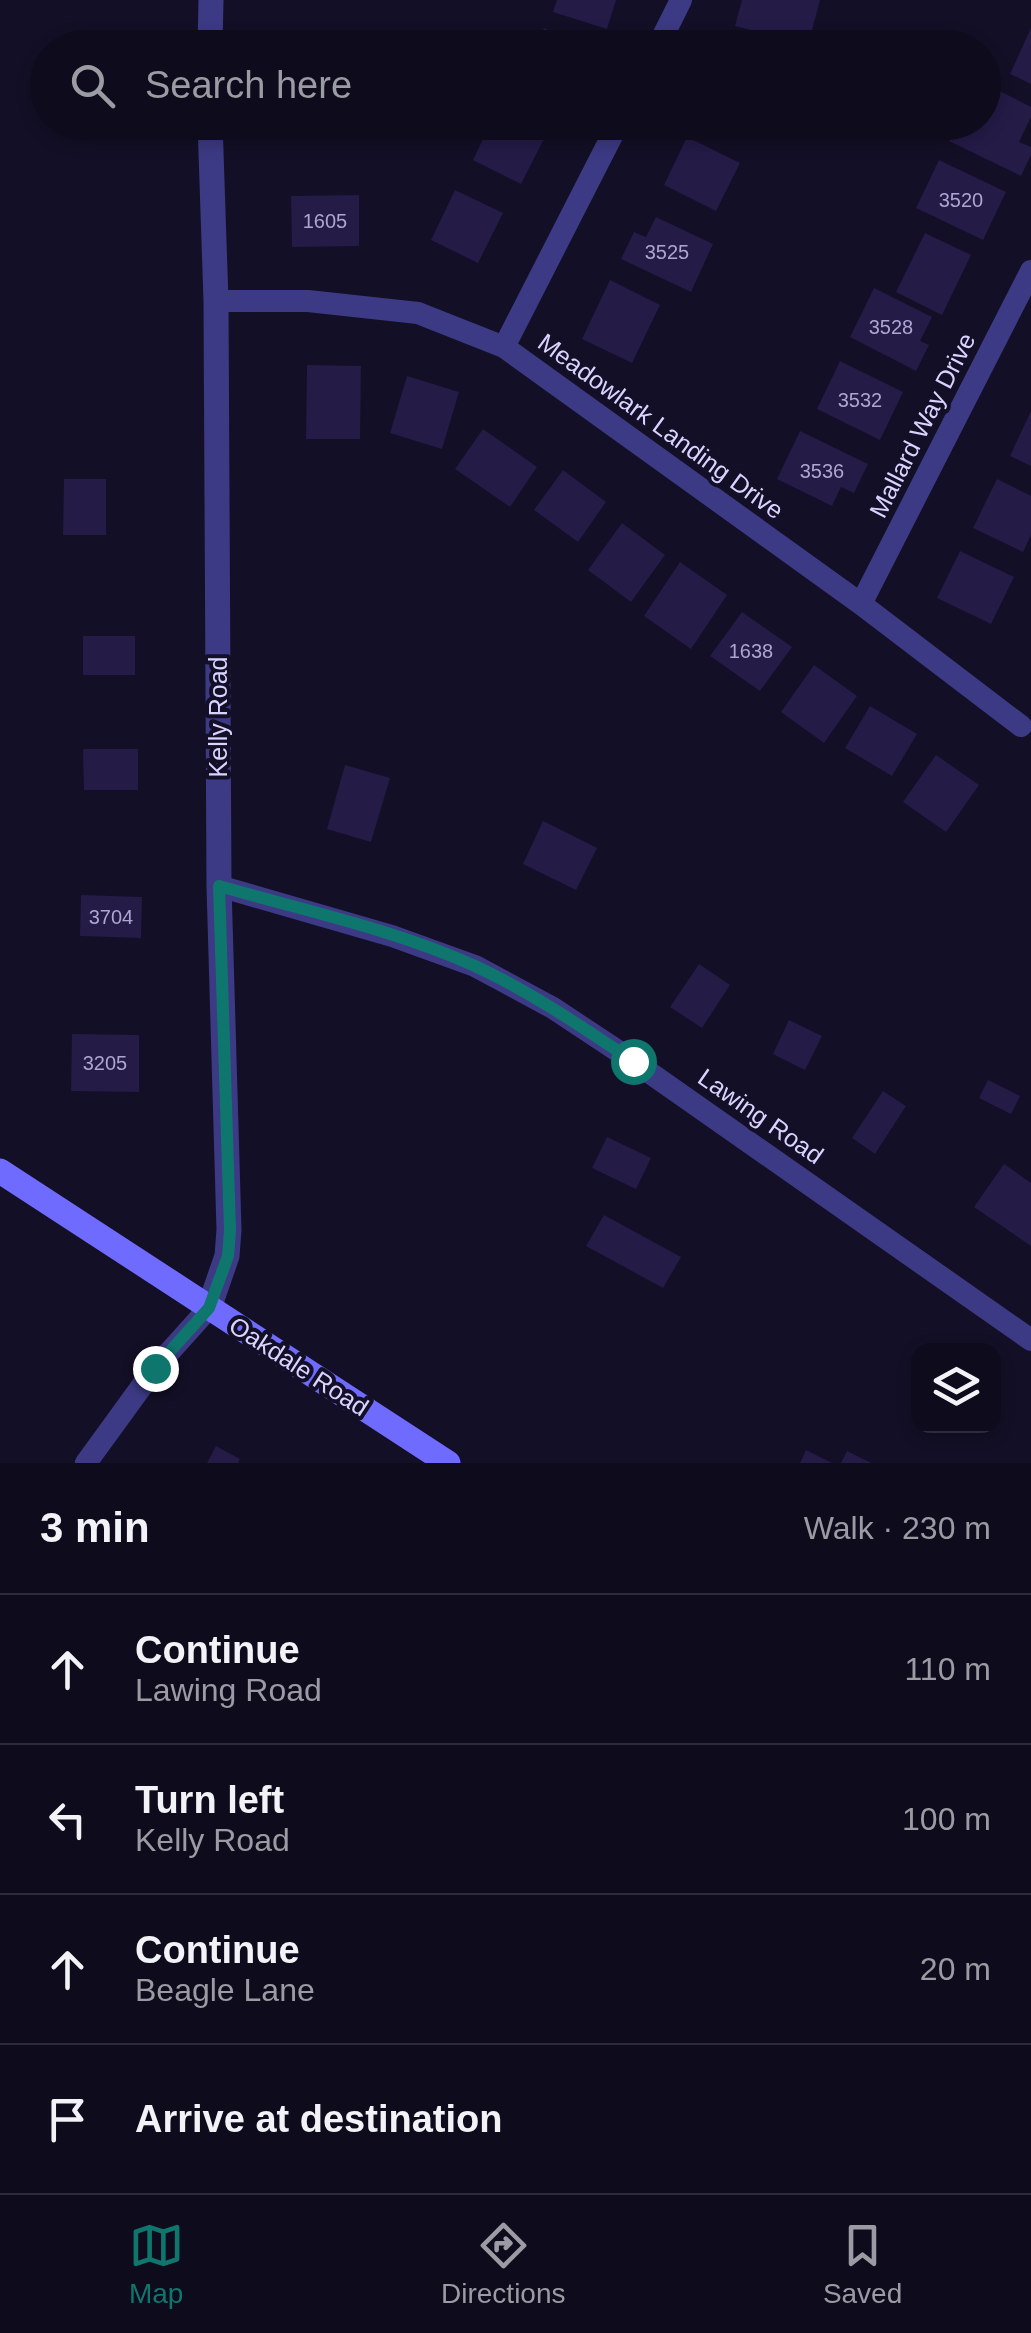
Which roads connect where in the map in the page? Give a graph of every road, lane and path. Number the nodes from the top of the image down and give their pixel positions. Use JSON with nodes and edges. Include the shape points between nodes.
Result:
{"nodes":[{"id":1,"x":211,"y":0,"type":"edge"},
{"id":2,"x":681,"y":0,"type":"edge"},
{"id":3,"x":210,"y":30,"type":"edge"},
{"id":4,"x":666,"y":30,"type":"edge"},
{"id":5,"x":211,"y":140,"type":"edge"},
{"id":6,"x":609,"y":140,"type":"edge"},
{"id":7,"x":1031,"y":272,"type":"edge"},
{"id":8,"x":216,"y":302,"type":"junction"},
{"id":9,"x":504,"y":346,"type":"junction"},
{"id":10,"x":861,"y":604,"type":"junction"},
{"id":11,"x":1022,"y":726,"type":"dead end"},
{"id":12,"x":219,"y":886,"type":"junction"},
{"id":13,"x":0,"y":1171,"type":"edge"},
{"id":14,"x":209,"y":1308,"type":"junction"},
{"id":15,"x":1031,"y":1340,"type":"edge"},
{"id":16,"x":86,"y":1463,"type":"edge"},
{"id":17,"x":448,"y":1463,"type":"edge"}],
"edges":[{"from":1,"to":3,"type":"street"},
{"from":2,"to":4,"type":"street"},
{"from":5,"to":8,"type":"street","name":"Kelly Road"},
{"from":6,"to":9,"type":"street"},
{"from":7,"to":10,"type":"street","name":"Mallard Way Drive"},
{"from":8,"to":9,"type":"street","name":"Meadowlark Landing Drive","via":[[308,301],[418,313]]},
{"from":8,"to":12,"type":"street","name":"Kelly Road"},
{"from":9,"to":10,"type":"street","name":"Meadowlark Landing Drive"},
{"from":10,"to":11,"type":"street","name":"Meadowlark Landing Drive"},
{"from":12,"to":14,"type":"street","name":"Kelly Road","via":[[230,1230]]},
{"from":12,"to":15,"type":"street","name":"Lawing Road","via":[[475,966],[553,1008]]},
{"from":13,"to":14,"type":"main road","name":"Oakdale Road"},
{"from":14,"to":16,"type":"street","via":[[155,1368]]},
{"from":14,"to":17,"type":"main road","name":"Oakdale Road"}]}
